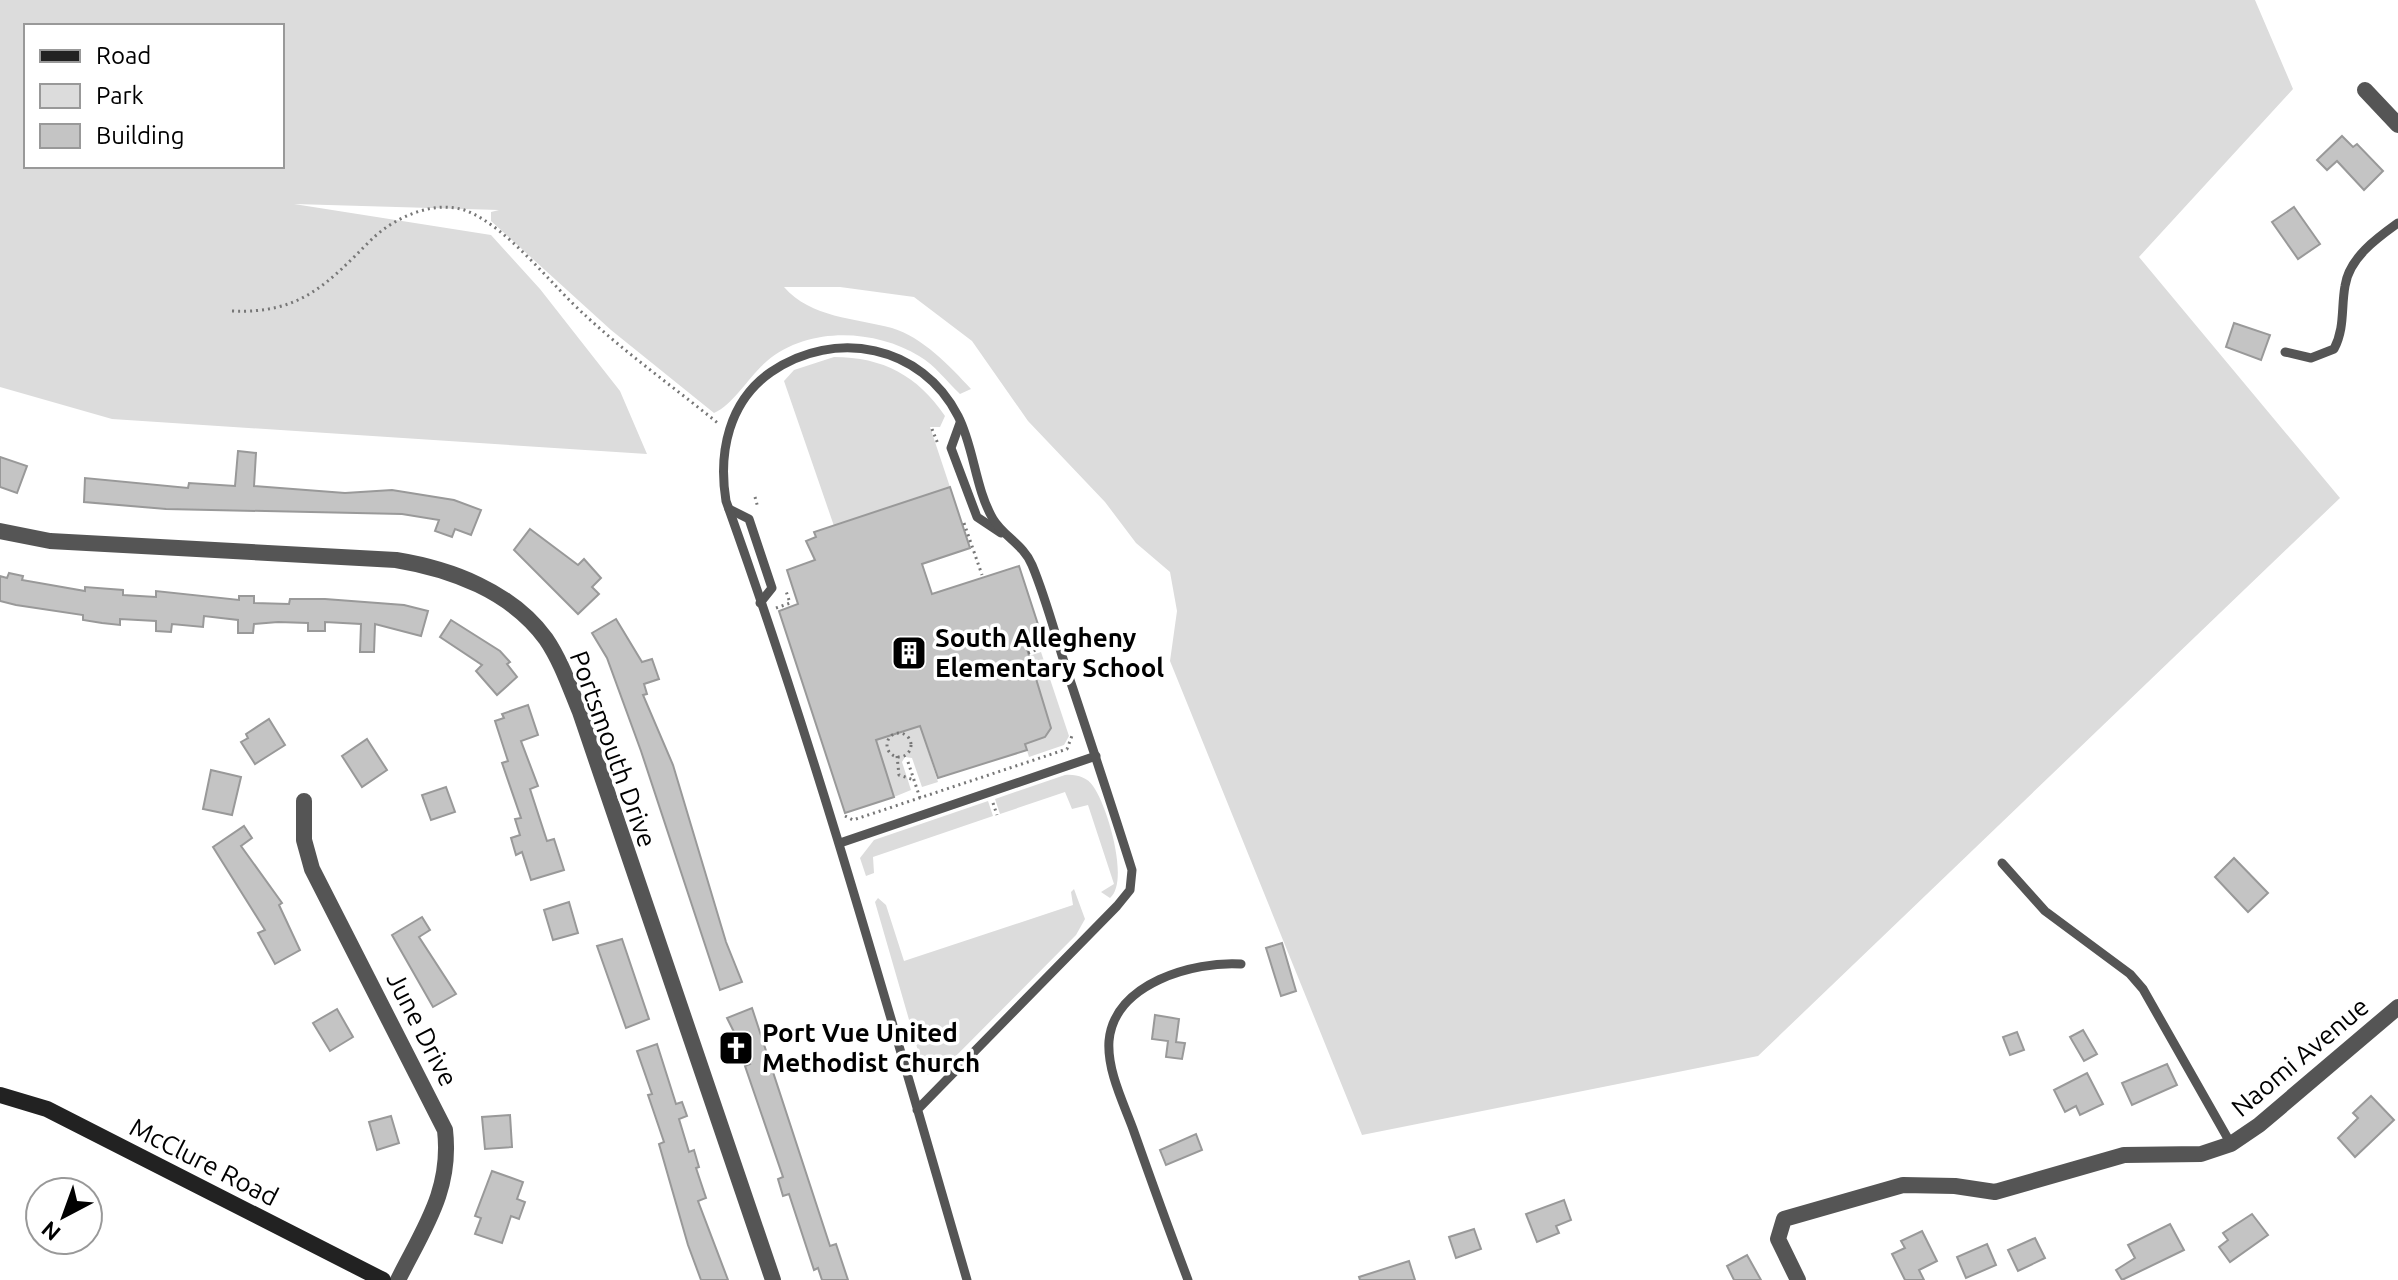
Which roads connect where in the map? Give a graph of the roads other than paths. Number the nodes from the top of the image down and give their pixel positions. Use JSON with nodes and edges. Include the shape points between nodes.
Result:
{"nodes":[{"id":1,"x":2365,"y":90,"type":"dead end"},
{"id":2,"x":2398,"y":125,"type":"edge"},
{"id":3,"x":2398,"y":223,"type":"edge"},
{"id":4,"x":2285,"y":352,"type":"dead end"},
{"id":5,"x":960,"y":423,"type":"junction"},
{"id":6,"x":729,"y":509,"type":"junction"},
{"id":7,"x":0,"y":531,"type":"edge"},
{"id":8,"x":1017,"y":543,"type":"junction"},
{"id":9,"x":760,"y":603,"type":"junction"},
{"id":10,"x":1096,"y":756,"type":"junction"},
{"id":11,"x":304,"y":801,"type":"dead end"},
{"id":12,"x":840,"y":843,"type":"junction"},
{"id":13,"x":2002,"y":863,"type":"dead end"},
{"id":14,"x":1241,"y":964,"type":"dead end"},
{"id":15,"x":2398,"y":1007,"type":"edge"},
{"id":16,"x":0,"y":1095,"type":"edge"},
{"id":17,"x":917,"y":1110,"type":"junction"},
{"id":18,"x":2231,"y":1144,"type":"junction"},
{"id":19,"x":383,"y":1280,"type":"edge"},
{"id":20,"x":398,"y":1280,"type":"edge"},
{"id":21,"x":773,"y":1280,"type":"edge"},
{"id":22,"x":967,"y":1280,"type":"edge"},
{"id":23,"x":1188,"y":1280,"type":"edge"},
{"id":24,"x":1798,"y":1280,"type":"edge"}],
"edges":[{"from":1,"to":2,"type":"street"},
{"from":3,"to":4,"type":"lane","via":[[2373,240],[2345,283],[2341,336],[2334,349],[2311,358]]},
{"from":5,"to":6,"type":"lane","via":[[940,390],[911,365],[878,350],[842,346],[805,354],[761,379],[739,408],[722,463]]},
{"from":5,"to":8,"type":"lane","via":[[992,518]]},
{"from":5,"to":8,"type":"lane","via":[[951,448],[977,517]]},
{"from":6,"to":9,"type":"lane"},
{"from":6,"to":9,"type":"lane","via":[[749,519],[772,588]]},
{"from":7,"to":21,"type":"street","name":"Portsmouth Drive","via":[[50,541],[430,566],[461,574],[545,638],[580,712]]},
{"from":8,"to":10,"type":"lane","via":[[1031,561]]},
{"from":9,"to":12,"type":"lane"},
{"from":10,"to":12,"type":"lane"},
{"from":10,"to":17,"type":"lane","via":[[1132,870],[1130,890]]},
{"from":11,"to":20,"type":"street","name":"June Drive","via":[[304,840],[312,869],[445,1130],[447,1173],[439,1200]]},
{"from":12,"to":17,"type":"lane"},
{"from":13,"to":18,"type":"lane","via":[[2045,911],[2143,989]]},
{"from":14,"to":23,"type":"lane","via":[[1220,963],[1151,984],[1133,996],[1110,1037],[1115,1079]]},
{"from":15,"to":18,"type":"street","name":"Naomi Avenue"},
{"from":16,"to":19,"type":"street","name":"McClure Road","via":[[47,1109]]},
{"from":17,"to":22,"type":"lane"},
{"from":18,"to":24,"type":"street","name":"Naomi Avenue","via":[[2201,1154],[2124,1155],[1995,1192],[1903,1185],[1784,1219],[1778,1239]]}]}
